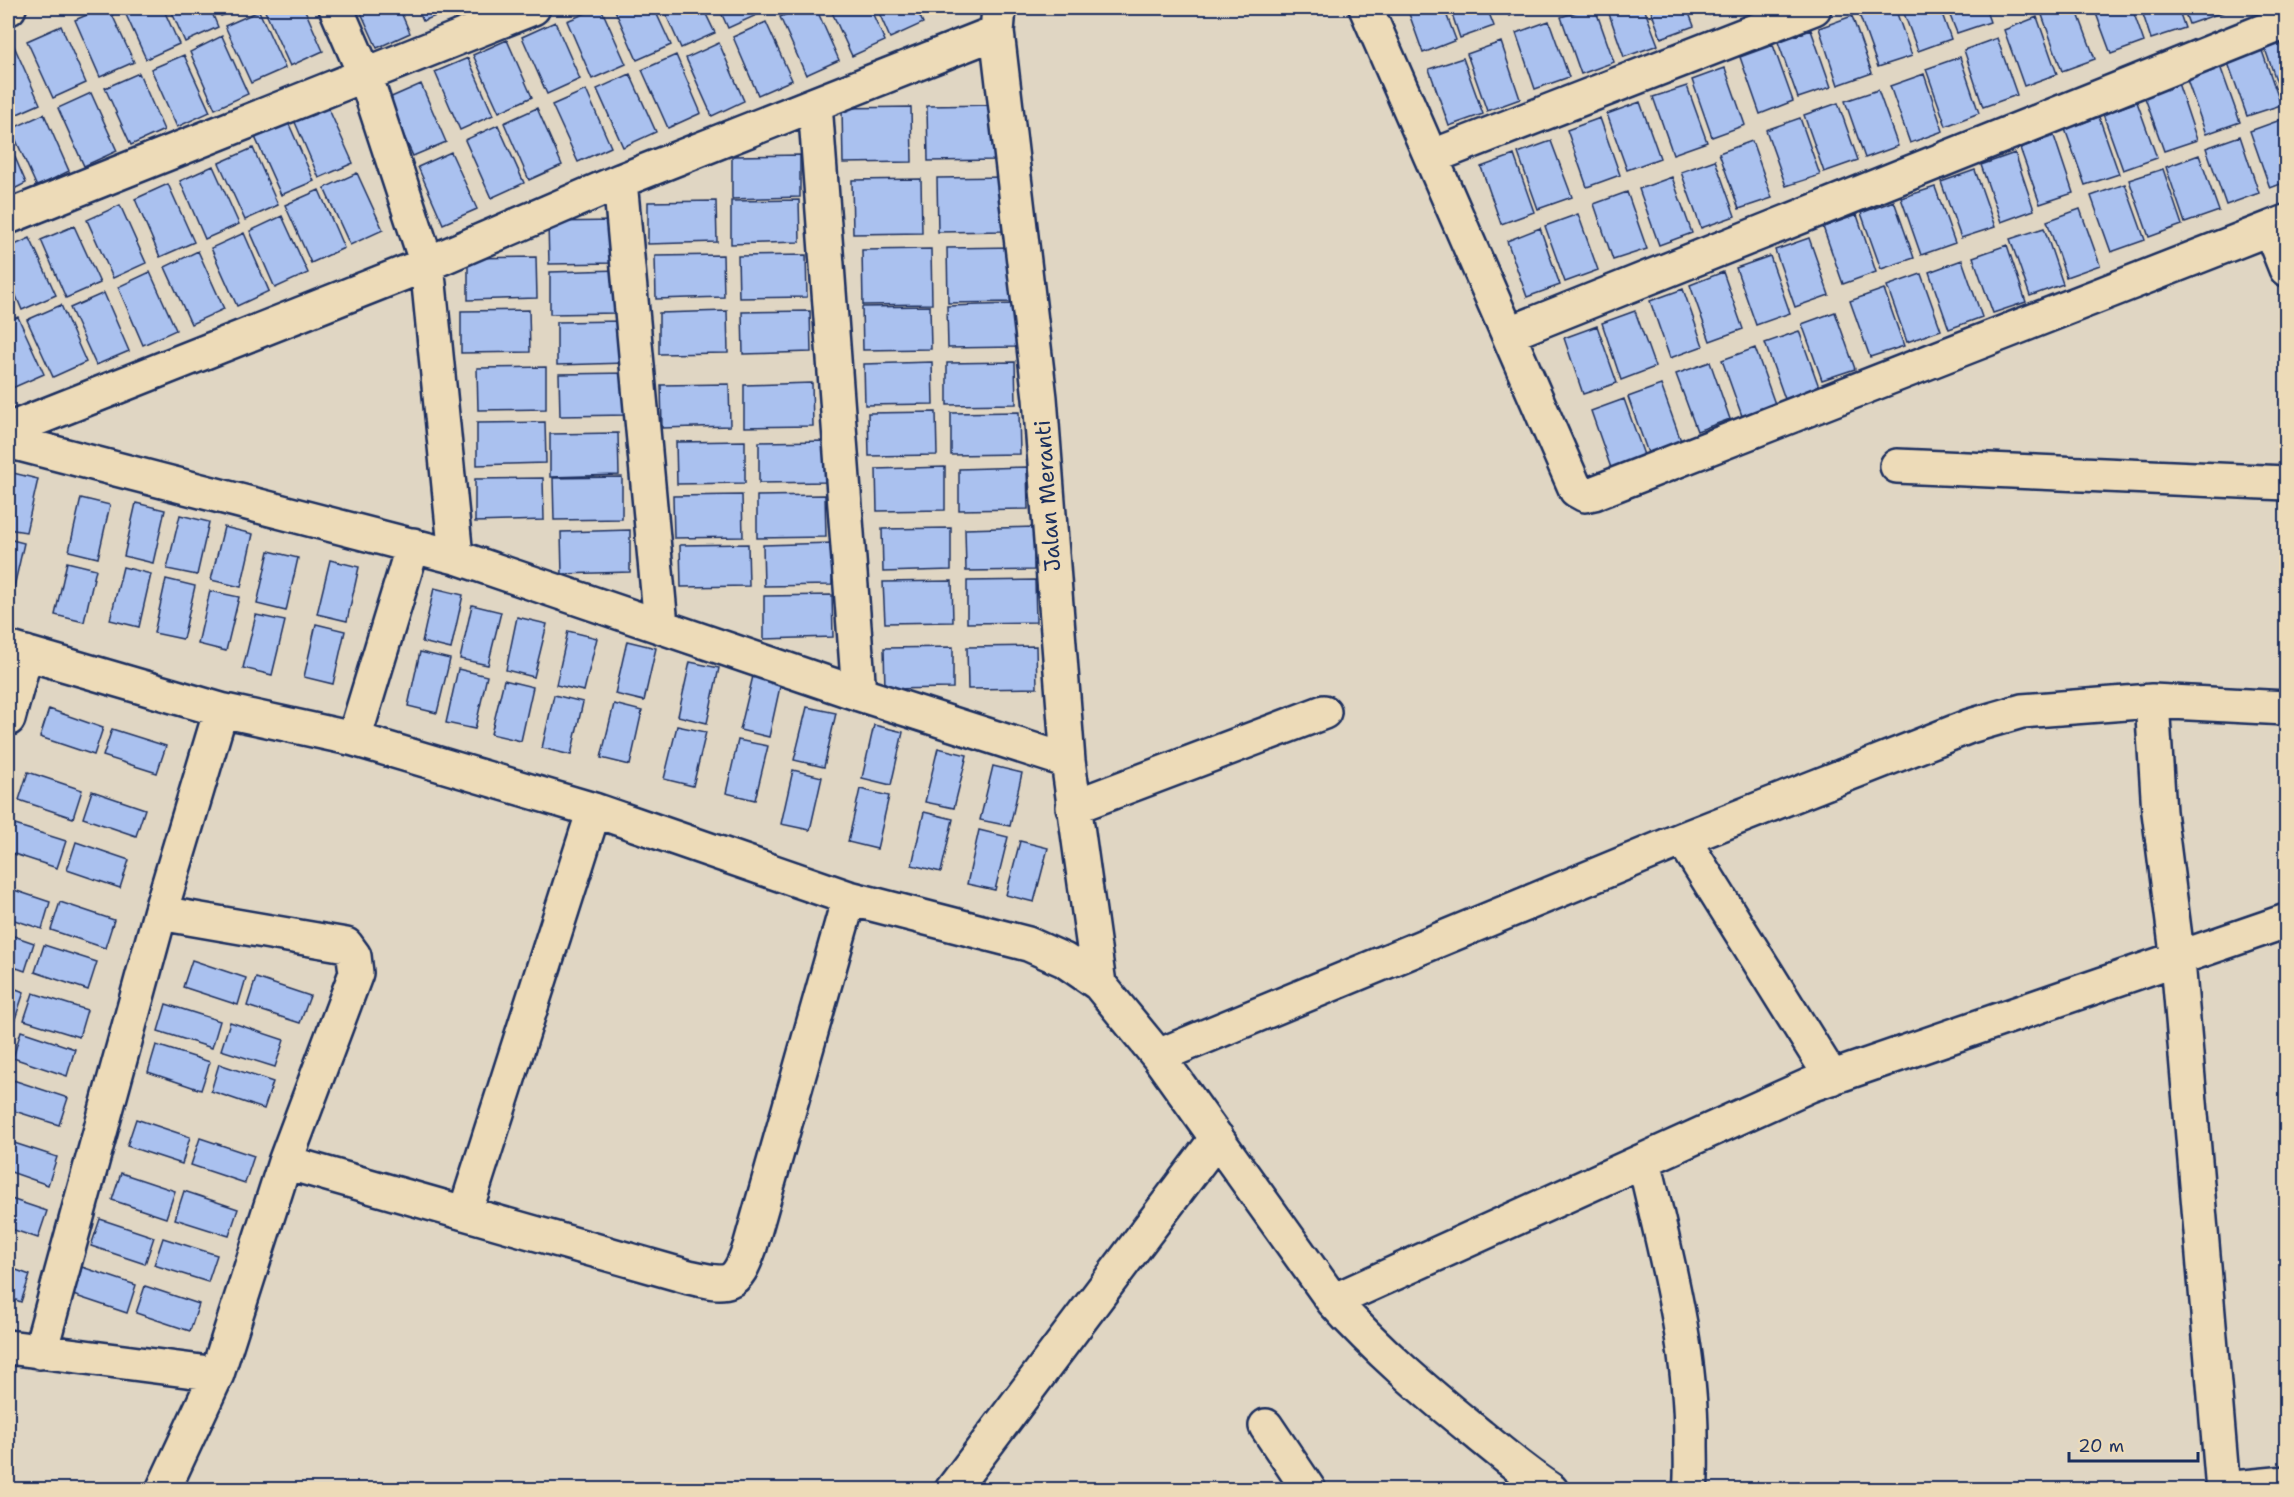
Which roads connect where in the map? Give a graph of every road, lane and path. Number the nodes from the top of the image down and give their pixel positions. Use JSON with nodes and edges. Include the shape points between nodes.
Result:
{"nodes":[{"id":1,"x":336,"y":8,"type":"edge"},
{"id":2,"x":533,"y":8,"type":"edge"},
{"id":3,"x":1366,"y":8,"type":"edge"},
{"id":4,"x":1814,"y":8,"type":"edge"},
{"id":5,"x":998,"y":20,"type":"edge"},
{"id":6,"x":2286,"y":22,"type":"edge"},
{"id":7,"x":364,"y":75,"type":"junction"},
{"id":8,"x":815,"y":104,"type":"junction"},
{"id":9,"x":1431,"y":157,"type":"junction"},
{"id":10,"x":620,"y":181,"type":"junction"},
{"id":11,"x":8,"y":217,"type":"edge"},
{"id":12,"x":2278,"y":225,"type":"edge"},
{"id":13,"x":427,"y":264,"type":"junction"},
{"id":14,"x":2286,"y":269,"type":"edge"},
{"id":15,"x":1508,"y":334,"type":"junction"},
{"id":16,"x":8,"y":430,"type":"edge"},
{"id":17,"x":8,"y":441,"type":"edge"},
{"id":18,"x":1897,"y":466,"type":"dead end"},
{"id":19,"x":2286,"y":483,"type":"edge"},
{"id":20,"x":412,"y":545,"type":"junction"},
{"id":21,"x":456,"y":557,"type":"junction"},
{"id":22,"x":661,"y":625,"type":"junction"},
{"id":23,"x":17,"y":650,"type":"edge"},
{"id":24,"x":859,"y":694,"type":"junction"},
{"id":25,"x":2152,"y":700,"type":"junction"},
{"id":26,"x":2286,"y":708,"type":"edge"},
{"id":27,"x":220,"y":710,"type":"junction"},
{"id":28,"x":1324,"y":712,"type":"dead end"},
{"id":29,"x":8,"y":719,"type":"edge"},
{"id":30,"x":354,"y":739,"type":"junction"},
{"id":31,"x":1068,"y":760,"type":"junction"},
{"id":32,"x":1073,"y":807,"type":"junction"},
{"id":33,"x":594,"y":810,"type":"junction"},
{"id":34,"x":1683,"y":839,"type":"junction"},
{"id":35,"x":849,"y":898,"type":"junction"},
{"id":36,"x":160,"y":913,"type":"junction"},
{"id":37,"x":2286,"y":921,"type":"edge"},
{"id":38,"x":2178,"y":961,"type":"junction"},
{"id":39,"x":1099,"y":984,"type":"junction"},
{"id":40,"x":1158,"y":1056,"type":"junction"},
{"id":41,"x":1832,"y":1078,"type":"junction"},
{"id":42,"x":1217,"y":1138,"type":"junction"},
{"id":43,"x":1644,"y":1160,"type":"junction"},
{"id":44,"x":285,"y":1162,"type":"junction"},
{"id":45,"x":465,"y":1213,"type":"junction"},
{"id":46,"x":1333,"y":1300,"type":"junction"},
{"id":47,"x":8,"y":1347,"type":"edge"},
{"id":48,"x":40,"y":1352,"type":"junction"},
{"id":49,"x":217,"y":1374,"type":"junction"},
{"id":50,"x":1266,"y":1426,"type":"dead end"},
{"id":51,"x":2286,"y":1483,"type":"edge"},
{"id":52,"x":2223,"y":1489,"type":"edge"},
{"id":53,"x":163,"y":1490,"type":"edge"},
{"id":54,"x":952,"y":1490,"type":"edge"},
{"id":55,"x":1309,"y":1490,"type":"edge"},
{"id":56,"x":1551,"y":1490,"type":"edge"},
{"id":57,"x":1690,"y":1490,"type":"edge"}],
"edges":[{"from":1,"to":7,"type":"street"},
{"from":2,"to":7,"type":"street"},
{"from":3,"to":9,"type":"street"},
{"from":4,"to":9,"type":"street"},
{"from":5,"to":8,"type":"street"},
{"from":5,"to":31,"type":"street","name":"Jalan Meranti","via":[[1040,398]]},
{"from":6,"to":15,"type":"street"},
{"from":7,"to":11,"type":"street"},
{"from":7,"to":13,"type":"street"},
{"from":8,"to":10,"type":"street"},
{"from":8,"to":24,"type":"street"},
{"from":9,"to":15,"type":"street"},
{"from":10,"to":13,"type":"street"},
{"from":10,"to":22,"type":"street"},
{"from":12,"to":14,"type":"street"},
{"from":12,"to":15,"type":"street","via":[[1589,495],[1576,490]]},
{"from":13,"to":16,"type":"street"},
{"from":13,"to":21,"type":"street"},
{"from":17,"to":20,"type":"street"},
{"from":18,"to":19,"type":"street"},
{"from":20,"to":21,"type":"street"},
{"from":20,"to":30,"type":"street"},
{"from":21,"to":22,"type":"street"},
{"from":22,"to":24,"type":"street"},
{"from":23,"to":27,"type":"street"},
{"from":23,"to":29,"type":"street"},
{"from":24,"to":31,"type":"street"},
{"from":25,"to":26,"type":"street"},
{"from":25,"to":34,"type":"street","via":[[2022,711],[1970,726]]},
{"from":25,"to":38,"type":"street","via":[[2159,812]]},
{"from":27,"to":30,"type":"street"},
{"from":27,"to":36,"type":"street"},
{"from":28,"to":32,"type":"street"},
{"from":30,"to":33,"type":"street"},
{"from":31,"to":32,"type":"street","name":"Jalan Meranti"},
{"from":32,"to":39,"type":"street","name":"Jalan Meranti"},
{"from":33,"to":35,"type":"street"},
{"from":33,"to":45,"type":"street"},
{"from":34,"to":40,"type":"street"},
{"from":34,"to":41,"type":"street"},
{"from":35,"to":39,"type":"street","via":[[1028,944],[1064,960]]},
{"from":35,"to":45,"type":"street","via":[[750,1247],[737,1277],[711,1282],[688,1277]]},
{"from":36,"to":44,"type":"street","via":[[346,945],[354,956],[356,974]]},
{"from":36,"to":48,"type":"street"},
{"from":37,"to":38,"type":"street"},
{"from":38,"to":41,"type":"street"},
{"from":38,"to":52,"type":"street"},
{"from":39,"to":40,"type":"street"},
{"from":40,"to":42,"type":"street"},
{"from":41,"to":43,"type":"street"},
{"from":42,"to":46,"type":"street"},
{"from":42,"to":54,"type":"street"},
{"from":43,"to":46,"type":"street"},
{"from":43,"to":57,"type":"street","via":[[1684,1352],[1691,1419]]},
{"from":44,"to":45,"type":"street"},
{"from":44,"to":49,"type":"street"},
{"from":46,"to":56,"type":"street","via":[[1394,1365]]},
{"from":47,"to":48,"type":"street"},
{"from":48,"to":49,"type":"street"},
{"from":49,"to":53,"type":"street"},
{"from":50,"to":55,"type":"street"},
{"from":51,"to":52,"type":"street"}]}
